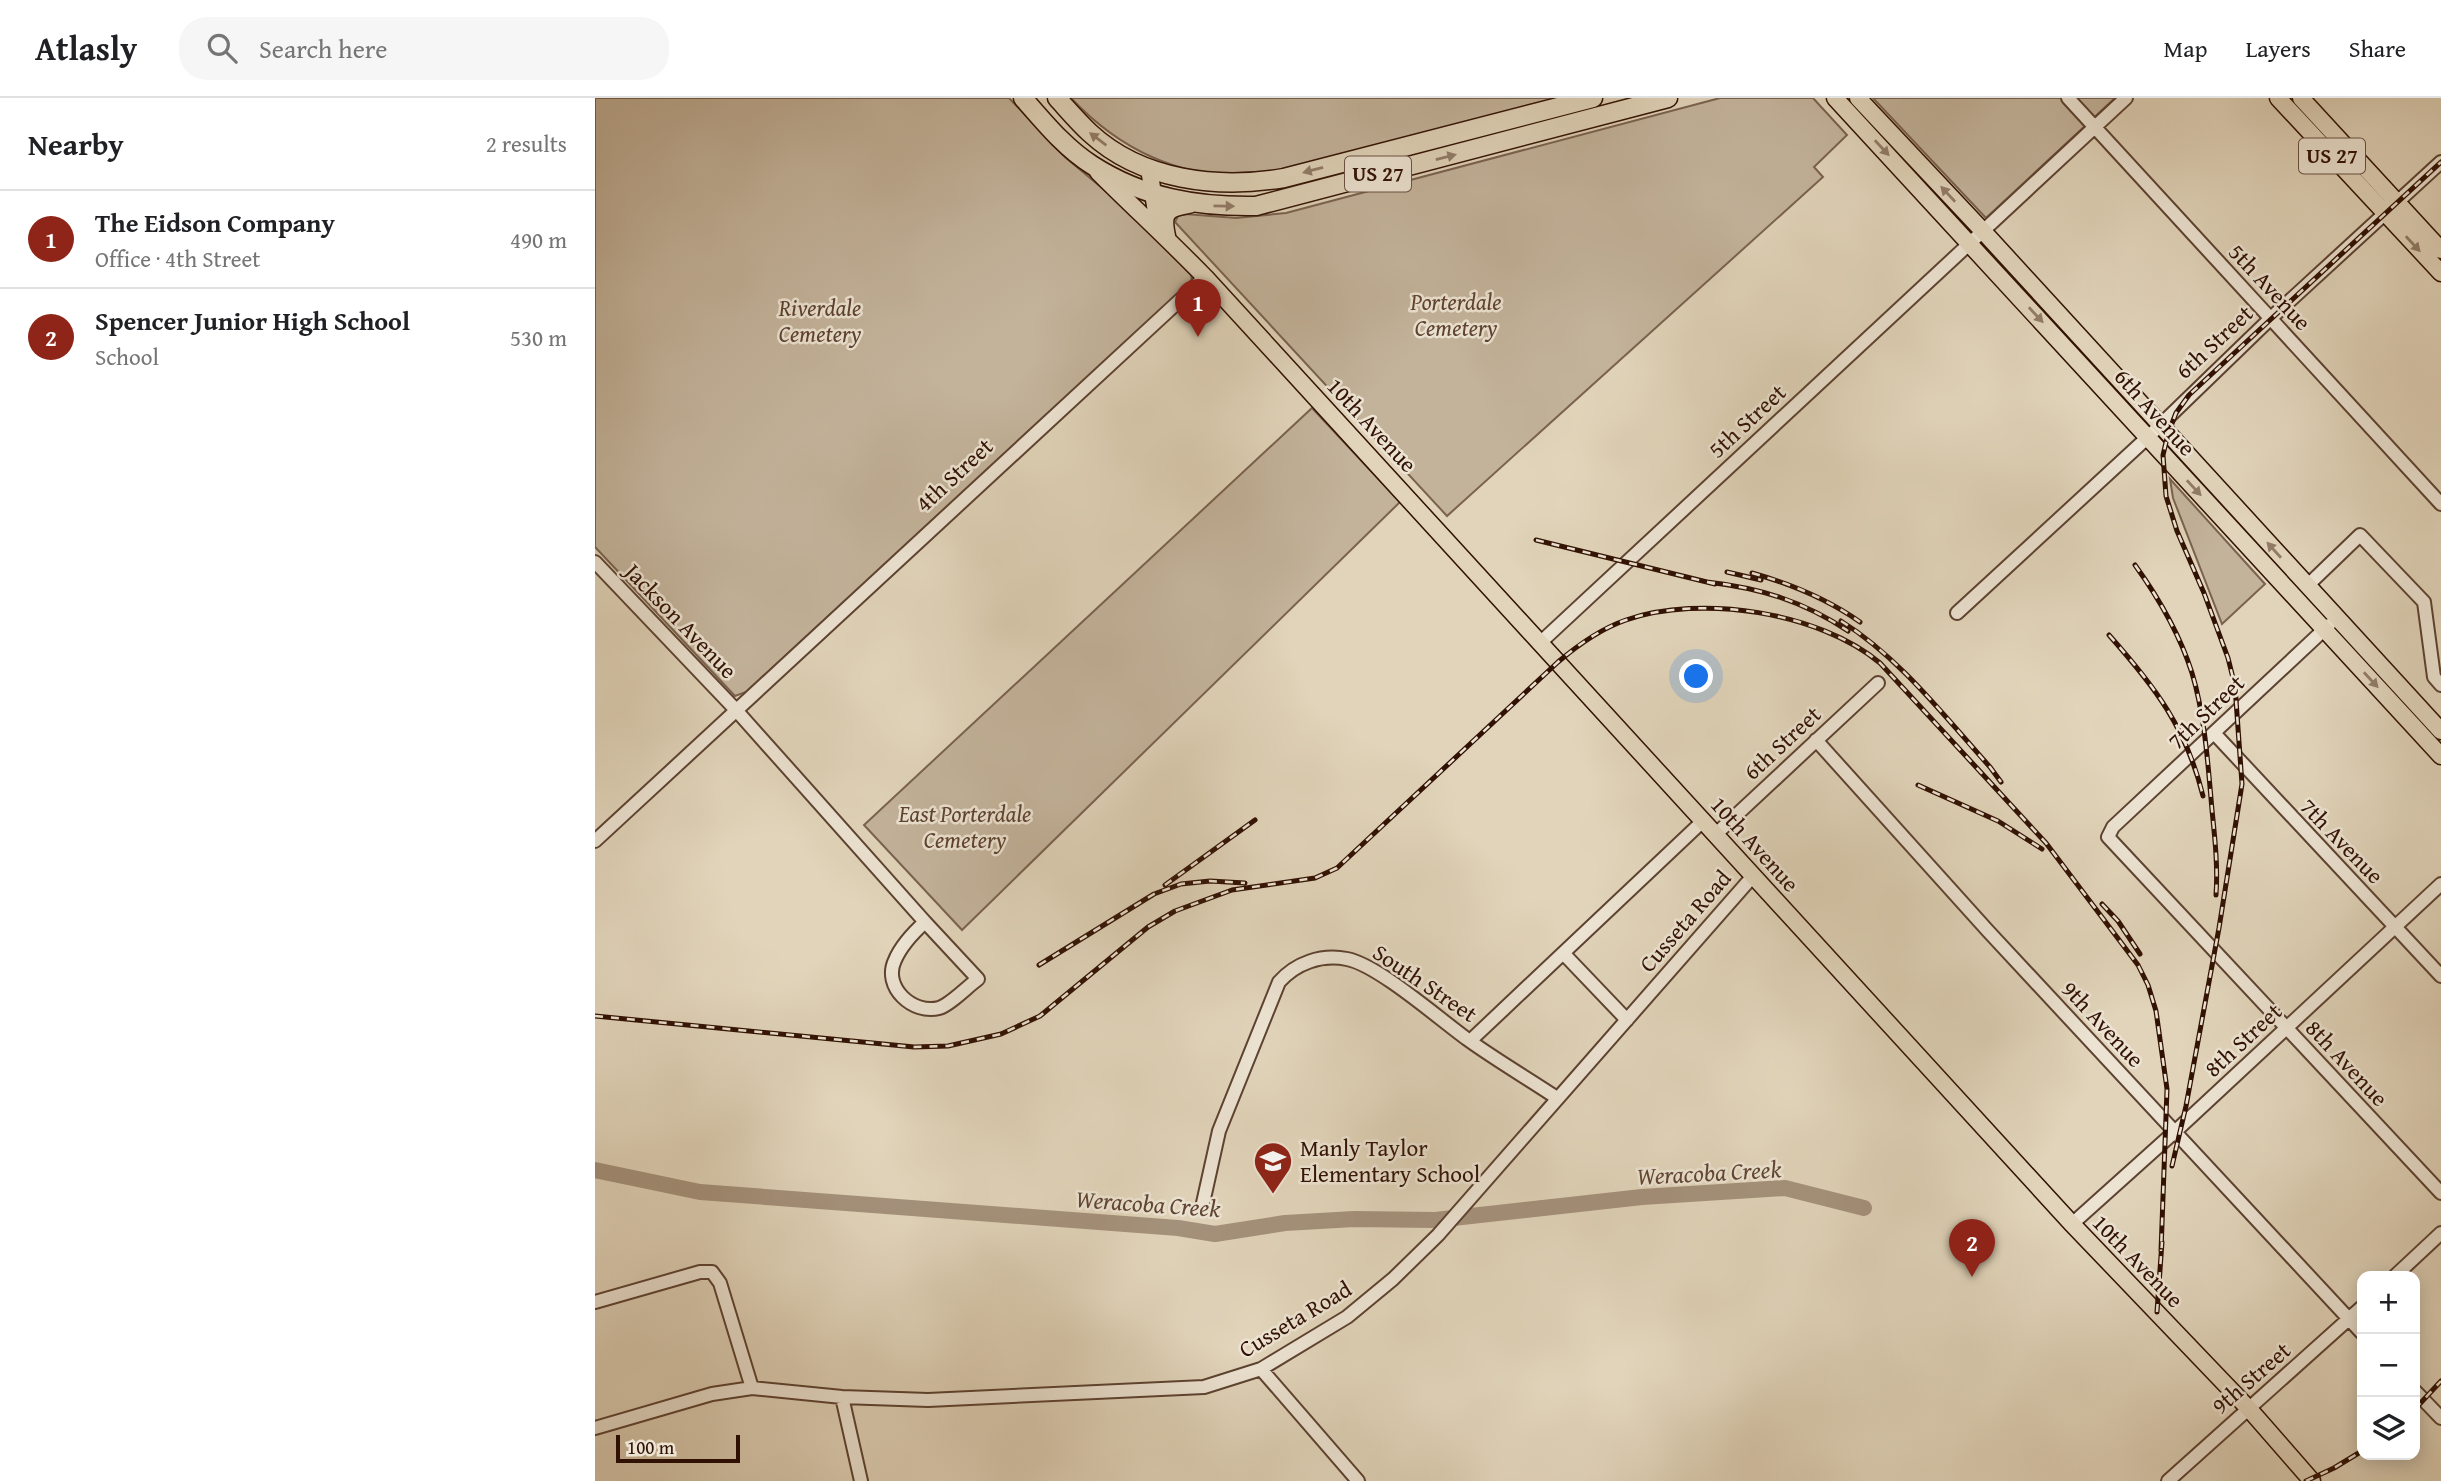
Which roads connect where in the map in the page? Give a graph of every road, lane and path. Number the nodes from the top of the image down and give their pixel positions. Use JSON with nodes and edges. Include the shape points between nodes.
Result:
{"nodes":[{"id":1,"x":1023,"y":98,"type":"edge"},
{"id":2,"x":1057,"y":98,"type":"edge"},
{"id":3,"x":1593,"y":98,"type":"edge"},
{"id":4,"x":1668,"y":98,"type":"edge"},
{"id":5,"x":1835,"y":98,"type":"edge"},
{"id":6,"x":1857,"y":98,"type":"edge"},
{"id":7,"x":2067,"y":98,"type":"edge"},
{"id":8,"x":2126,"y":98,"type":"edge"},
{"id":9,"x":2278,"y":98,"type":"edge"},
{"id":10,"x":2301,"y":98,"type":"edge"},
{"id":11,"x":2094,"y":127,"type":"junction"},
{"id":12,"x":2441,"y":162,"type":"edge"},
{"id":13,"x":1091,"y":164,"type":"junction"},
{"id":14,"x":1149,"y":169,"type":"junction"},
{"id":15,"x":1153,"y":193,"type":"junction"},
{"id":16,"x":1190,"y":203,"type":"junction"},
{"id":17,"x":2392,"y":208,"type":"junction"},
{"id":18,"x":1982,"y":230,"type":"junction"},
{"id":19,"x":1166,"y":236,"type":"junction"},
{"id":20,"x":1969,"y":242,"type":"junction"},
{"id":21,"x":2441,"y":250,"type":"edge"},
{"id":22,"x":2441,"y":274,"type":"edge"},
{"id":23,"x":1205,"y":277,"type":"junction"},
{"id":24,"x":2271,"y":318,"type":"junction"},
{"id":25,"x":2154,"y":431,"type":"junction"},
{"id":26,"x":2441,"y":504,"type":"edge"},
{"id":27,"x":595,"y":562,"type":"edge"},
{"id":28,"x":2307,"y":586,"type":"junction"},
{"id":29,"x":1958,"y":613,"type":"dead end"},
{"id":30,"x":2337,"y":618,"type":"junction"},
{"id":31,"x":2324,"y":630,"type":"junction"},
{"id":32,"x":1541,"y":642,"type":"junction"},
{"id":33,"x":1878,"y":683,"type":"dead end"},
{"id":34,"x":2441,"y":685,"type":"edge"},
{"id":35,"x":736,"y":710,"type":"junction"},
{"id":36,"x":2441,"y":731,"type":"edge"},
{"id":37,"x":2214,"y":733,"type":"junction"},
{"id":38,"x":1816,"y":740,"type":"junction"},
{"id":39,"x":2441,"y":756,"type":"edge"},
{"id":40,"x":1703,"y":820,"type":"junction"},
{"id":41,"x":1716,"y":834,"type":"junction"},
{"id":42,"x":2108,"y":837,"type":"joint"},
{"id":43,"x":595,"y":841,"type":"edge"},
{"id":44,"x":1753,"y":876,"type":"junction"},
{"id":45,"x":2441,"y":884,"type":"edge"},
{"id":46,"x":925,"y":922,"type":"junction"},
{"id":47,"x":2395,"y":927,"type":"junction"},
{"id":48,"x":1563,"y":953,"type":"junction"},
{"id":49,"x":2441,"y":976,"type":"edge"},
{"id":50,"x":1627,"y":1020,"type":"junction"},
{"id":51,"x":2285,"y":1028,"type":"junction"},
{"id":52,"x":1470,"y":1041,"type":"junction"},
{"id":53,"x":1557,"y":1098,"type":"junction"},
{"id":54,"x":2175,"y":1132,"type":"junction"},
{"id":55,"x":2441,"y":1193,"type":"edge"},
{"id":56,"x":1203,"y":1203,"type":"dead end"},
{"id":57,"x":2072,"y":1224,"type":"junction"},
{"id":58,"x":2441,"y":1233,"type":"edge"},
{"id":59,"x":2400,"y":1271,"type":"edge"},
{"id":60,"x":595,"y":1302,"type":"edge"},
{"id":61,"x":2357,"y":1312,"type":"edge"},
{"id":62,"x":2349,"y":1319,"type":"junction"},
{"id":63,"x":2357,"y":1328,"type":"edge"},
{"id":64,"x":1261,"y":1369,"type":"junction"},
{"id":65,"x":752,"y":1388,"type":"junction"},
{"id":66,"x":2420,"y":1396,"type":"edge"},
{"id":67,"x":842,"y":1397,"type":"junction"},
{"id":68,"x":2250,"y":1410,"type":"junction"},
{"id":69,"x":2441,"y":1418,"type":"edge"},
{"id":70,"x":595,"y":1428,"type":"edge"},
{"id":71,"x":861,"y":1481,"type":"edge"},
{"id":72,"x":1358,"y":1481,"type":"edge"},
{"id":73,"x":2168,"y":1481,"type":"edge"},
{"id":74,"x":2312,"y":1481,"type":"edge"}],
"edges":[{"from":1,"to":13,"type":"highway","number":"US 27","via":[[1053,132]]},
{"from":14,"to":2,"type":"highway","number":"US 27","one_way":true,"via":[[1091,135]]},
{"from":3,"to":14,"type":"highway","number":"US 27","one_way":true,"via":[[1258,183],[1167,176]]},
{"from":16,"to":4,"type":"highway","number":"US 27","one_way":true,"via":[[1257,206]]},
{"from":5,"to":20,"type":"main road","name":"6th Avenue","one_way":true},
{"from":18,"to":6,"type":"main road","name":"6th Avenue","one_way":true},
{"from":7,"to":11,"type":"street","name":"5th Avenue"},
{"from":8,"to":11,"type":"street"},
{"from":9,"to":17,"type":"main road","number":"US 27"},
{"from":10,"to":17,"type":"main road","number":"US 27"},
{"from":11,"to":18,"type":"street","name":"5th Street"},
{"from":11,"to":24,"type":"street","name":"5th Avenue"},
{"from":12,"to":17,"type":"street","name":"6th Street"},
{"from":13,"to":15,"type":"highway","number":"US 27"},
{"from":13,"to":19,"type":"main road","name":"10th Avenue"},
{"from":14,"to":15,"type":"main road","name":"10th Avenue"},
{"from":15,"to":16,"type":"highway","number":"US 27"},
{"from":15,"to":19,"type":"main road","name":"10th Avenue","via":[[1158,224]]},
{"from":16,"to":19,"type":"highway","via":[[1167,212],[1163,221]]},
{"from":17,"to":21,"type":"main road","number":"US 27"},
{"from":17,"to":22,"type":"main road","number":"US 27","one_way":true},
{"from":17,"to":24,"type":"street","name":"6th Street"},
{"from":18,"to":20,"type":"street","name":"5th Street"},
{"from":18,"to":25,"type":"main road","name":"6th Avenue"},
{"from":19,"to":23,"type":"main road","name":"10th Avenue"},
{"from":20,"to":25,"type":"main road","name":"6th Avenue","one_way":true},
{"from":20,"to":32,"type":"street","name":"5th Street"},
{"from":23,"to":32,"type":"main road","name":"10th Avenue"},
{"from":23,"to":35,"type":"street","name":"4th Street"},
{"from":24,"to":25,"type":"street","name":"6th Street"},
{"from":24,"to":26,"type":"street","name":"5th Avenue"},
{"from":28,"to":25,"type":"main road","name":"6th Avenue","one_way":true},
{"from":25,"to":29,"type":"street","name":"6th Street"},
{"from":25,"to":31,"type":"main road","name":"6th Avenue","one_way":true},
{"from":27,"to":35,"type":"street","name":"Jackson Avenue"},
{"from":28,"to":30,"type":"main road","name":"6th Avenue"},
{"from":28,"to":34,"type":"street","via":[[2360,535],[2424,602],[2434,677]]},
{"from":30,"to":31,"type":"street","name":"7th Street"},
{"from":30,"to":36,"type":"main road","name":"6th Avenue"},
{"from":31,"to":37,"type":"street","name":"7th Street"},
{"from":31,"to":39,"type":"main road","name":"6th Avenue","one_way":true},
{"from":32,"to":40,"type":"main road","name":"10th Avenue"},
{"from":33,"to":38,"type":"street","name":"6th Street"},
{"from":35,"to":43,"type":"street","name":"4th Street"},
{"from":35,"to":46,"type":"street","name":"Jackson Avenue"},
{"from":37,"to":42,"type":"street","name":"7th Street","via":[[2113,827]]},
{"from":37,"to":47,"type":"street","name":"7th Avenue"},
{"from":38,"to":41,"type":"street","name":"6th Street"},
{"from":38,"to":54,"type":"street","name":"9th Avenue"},
{"from":40,"to":41,"type":"main road","name":"10th Avenue"},
{"from":40,"to":48,"type":"street","name":"South Street"},
{"from":41,"to":44,"type":"main road","name":"10th Avenue"},
{"from":42,"to":51,"type":"street","name":"8th Avenue"},
{"from":44,"to":50,"type":"street","name":"Cusseta Road"},
{"from":44,"to":57,"type":"main road","name":"10th Avenue"},
{"from":45,"to":47,"type":"street","name":"8th Street"},
{"from":46,"to":46,"type":"street","name":"Jackson Avenue","via":[[978,979],[941,1008],[922,1009],[902,999],[893,982],[893,962]]},
{"from":47,"to":49,"type":"street","name":"7th Avenue"},
{"from":47,"to":51,"type":"street","name":"8th Street"},
{"from":48,"to":50,"type":"street"},
{"from":48,"to":52,"type":"street","name":"South Street"},
{"from":50,"to":53,"type":"street","name":"Cusseta Road"},
{"from":51,"to":54,"type":"street","name":"8th Street"},
{"from":51,"to":55,"type":"street","name":"8th Avenue"},
{"from":52,"to":53,"type":"street"},
{"from":52,"to":56,"type":"street","name":"South Street","via":[[1358,962],[1321,958],[1298,966],[1279,982],[1253,1044],[1219,1131]]},
{"from":53,"to":64,"type":"street","name":"Cusseta Road","via":[[1438,1235],[1393,1279],[1347,1317]]},
{"from":54,"to":57,"type":"street","name":"8th Street"},
{"from":54,"to":62,"type":"street","name":"9th Avenue"},
{"from":57,"to":68,"type":"main road","name":"10th Avenue"},
{"from":58,"to":59,"type":"street"},
{"from":60,"to":65,"type":"street","via":[[712,1272],[720,1283]]},
{"from":61,"to":62,"type":"street","name":"9th Street"},
{"from":62,"to":63,"type":"street","name":"9th Avenue"},
{"from":62,"to":68,"type":"street","name":"9th Street"},
{"from":64,"to":67,"type":"street","name":"Cusseta Road","via":[[1183,1389],[928,1400]]},
{"from":64,"to":72,"type":"street"},
{"from":65,"to":67,"type":"street","name":"Cusseta Road"},
{"from":65,"to":70,"type":"street","name":"Cusseta Road","via":[[712,1394]]},
{"from":66,"to":69,"type":"street"},
{"from":67,"to":71,"type":"street"},
{"from":68,"to":73,"type":"street","name":"9th Street"},
{"from":68,"to":74,"type":"main road","name":"10th Avenue"}]}
